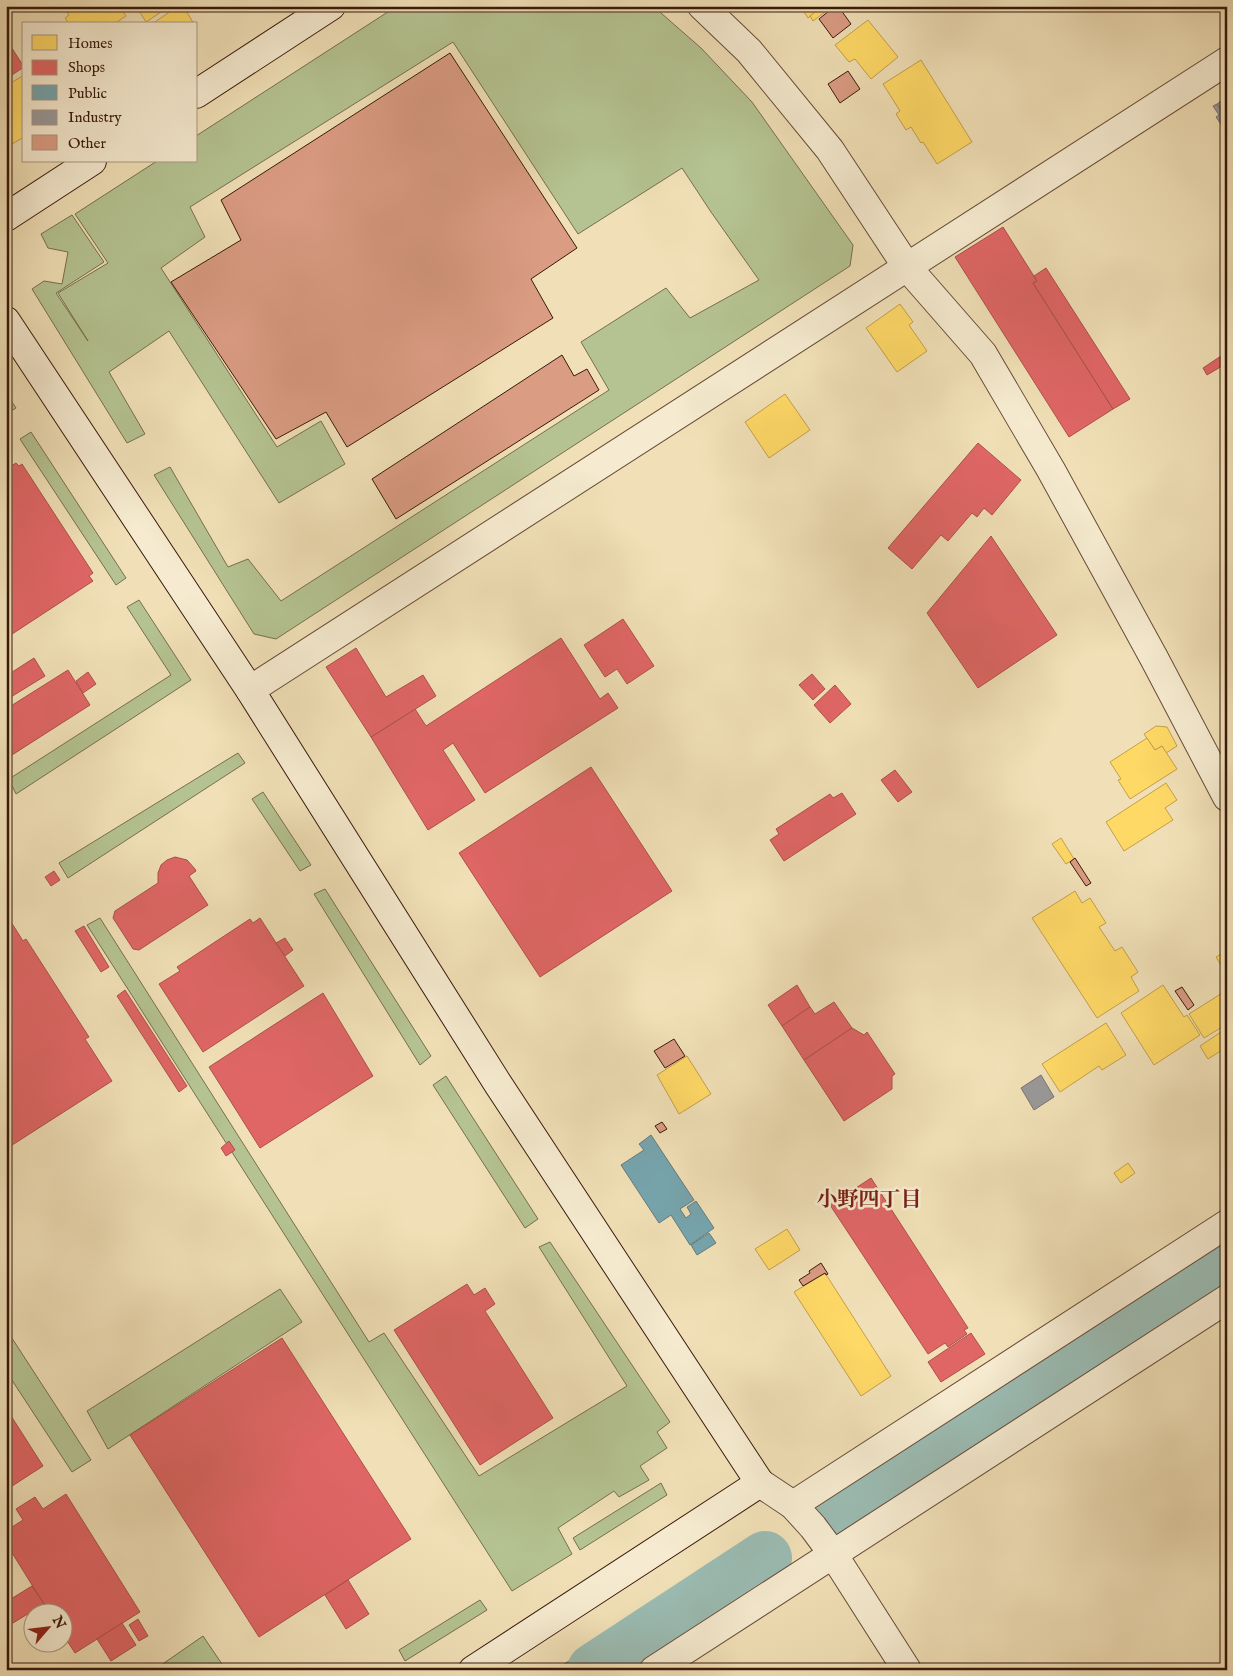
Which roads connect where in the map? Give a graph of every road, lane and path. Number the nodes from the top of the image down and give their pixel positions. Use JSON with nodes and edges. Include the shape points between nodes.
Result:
{"nodes":[{"id":1,"x":331,"y":6,"type":"edge"},
{"id":2,"x":702,"y":6,"type":"edge"},
{"id":3,"x":1227,"y":61,"type":"edge"},
{"id":4,"x":198,"y":93,"type":"edge"},
{"id":5,"x":90,"y":162,"type":"edge"},
{"id":6,"x":6,"y":217,"type":"edge"},
{"id":7,"x":907,"y":267,"type":"junction"},
{"id":8,"x":6,"y":321,"type":"edge"},
{"id":9,"x":250,"y":690,"type":"junction"},
{"id":10,"x":1227,"y":797,"type":"edge"},
{"id":11,"x":1227,"y":1224,"type":"edge"},
{"id":12,"x":1227,"y":1299,"type":"edge"},
{"id":13,"x":760,"y":1483,"type":"junction"},
{"id":14,"x":793,"y":1505,"type":"junction"},
{"id":15,"x":833,"y":1554,"type":"junction"},
{"id":16,"x":474,"y":1670,"type":"edge"},
{"id":17,"x":654,"y":1670,"type":"edge"},
{"id":18,"x":907,"y":1670,"type":"edge"}],
"edges":[{"from":1,"to":4,"type":"street"},
{"from":2,"to":7,"type":"street","via":[[749,51],[830,150]]},
{"from":3,"to":7,"type":"street"},
{"from":5,"to":6,"type":"street"},
{"from":7,"to":9,"type":"street"},
{"from":7,"to":10,"type":"street","via":[[983,354],[1056,478]]},
{"from":8,"to":9,"type":"street"},
{"from":9,"to":13,"type":"street","via":[[498,1084]]},
{"from":11,"to":14,"type":"street"},
{"from":12,"to":15,"type":"street"},
{"from":13,"to":14,"type":"street"},
{"from":13,"to":16,"type":"street"},
{"from":14,"to":15,"type":"street"},
{"from":15,"to":17,"type":"street"},
{"from":15,"to":18,"type":"street"}]}
